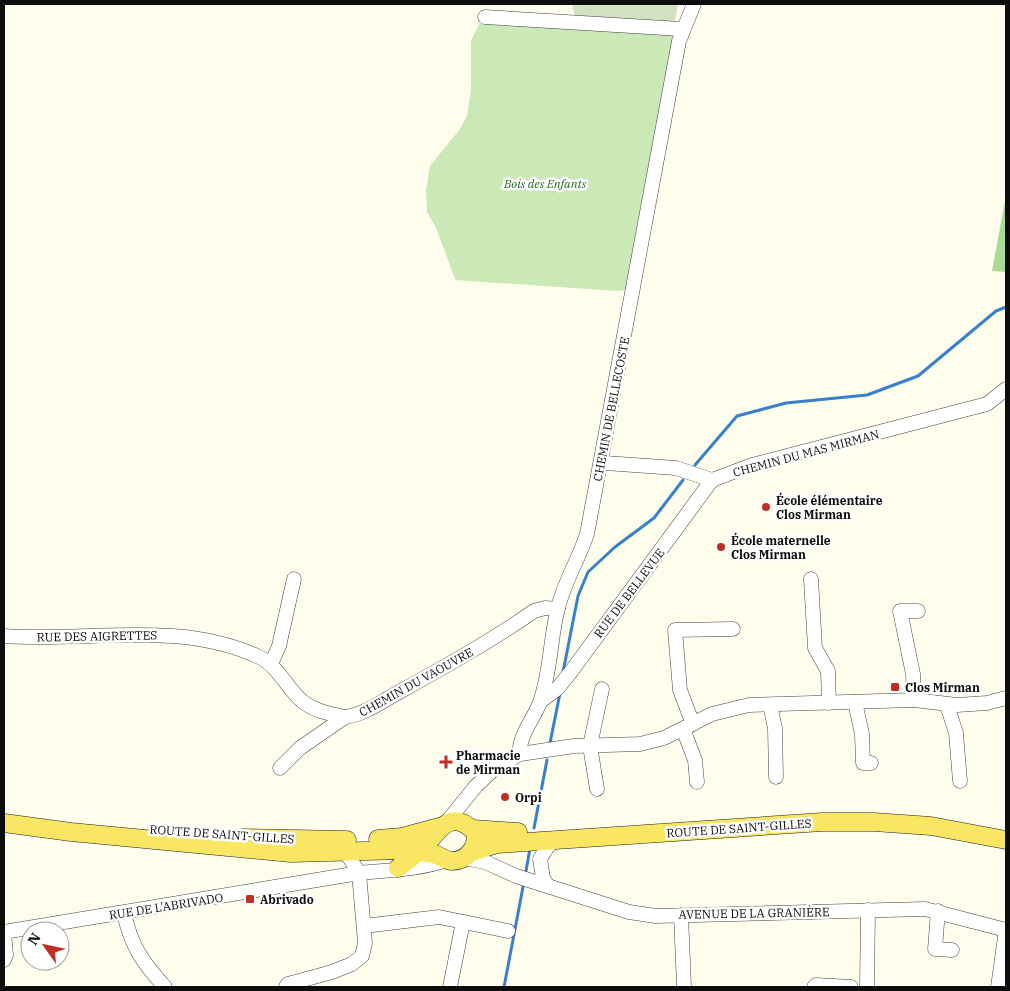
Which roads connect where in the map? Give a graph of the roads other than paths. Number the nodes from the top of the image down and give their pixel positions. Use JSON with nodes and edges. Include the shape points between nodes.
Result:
{"nodes":[{"id":1,"x":694,"y":4,"type":"edge"},
{"id":2,"x":485,"y":17,"type":"dead end"},
{"id":3,"x":682,"y":29,"type":"junction"},
{"id":4,"x":1006,"y":389,"type":"edge"},
{"id":5,"x":600,"y":465,"type":"junction"},
{"id":6,"x":712,"y":480,"type":"junction"},
{"id":7,"x":811,"y":579,"type":"dead end"},
{"id":8,"x":294,"y":580,"type":"dead end"},
{"id":9,"x":558,"y":609,"type":"junction"},
{"id":10,"x":918,"y":611,"type":"dead end"},
{"id":11,"x":733,"y":629,"type":"dead end"},
{"id":12,"x":4,"y":636,"type":"edge"},
{"id":13,"x":271,"y":664,"type":"junction"},
{"id":14,"x":602,"y":689,"type":"dead end"},
{"id":15,"x":1006,"y":698,"type":"edge"},
{"id":16,"x":914,"y":700,"type":"junction"},
{"id":17,"x":541,"y":701,"type":"junction"},
{"id":18,"x":855,"y":702,"type":"junction"},
{"id":19,"x":829,"y":703,"type":"junction"},
{"id":20,"x":770,"y":704,"type":"junction"},
{"id":21,"x":947,"y":705,"type":"junction"},
{"id":22,"x":345,"y":717,"type":"junction"},
{"id":23,"x":688,"y":726,"type":"junction"},
{"id":24,"x":590,"y":746,"type":"junction"},
{"id":25,"x":520,"y":754,"type":"junction"},
{"id":26,"x":871,"y":763,"type":"dead end"},
{"id":27,"x":280,"y":768,"type":"dead end"},
{"id":28,"x":776,"y":777,"type":"dead end"},
{"id":29,"x":960,"y":781,"type":"dead end"},
{"id":30,"x":696,"y":782,"type":"dead end"},
{"id":31,"x":476,"y":786,"type":"junction"},
{"id":32,"x":597,"y":789,"type":"dead end"},
{"id":33,"x":4,"y":813,"type":"edge"},
{"id":34,"x":4,"y":823,"type":"edge"},
{"id":35,"x":440,"y":827,"type":"junction"},
{"id":36,"x":472,"y":829,"type":"junction"},
{"id":37,"x":1006,"y":834,"type":"edge"},
{"id":38,"x":556,"y":840,"type":"junction"},
{"id":39,"x":1006,"y":840,"type":"edge"},
{"id":40,"x":345,"y":851,"type":"junction"},
{"id":41,"x":418,"y":852,"type":"junction"},
{"id":42,"x":461,"y":854,"type":"junction"},
{"id":43,"x":398,"y":868,"type":"junction"},
{"id":44,"x":506,"y":870,"type":"junction"},
{"id":45,"x":359,"y":873,"type":"junction"},
{"id":46,"x":548,"y":886,"type":"junction"},
{"id":47,"x":868,"y":910,"type":"junction"},
{"id":48,"x":938,"y":911,"type":"junction"},
{"id":49,"x":124,"y":913,"type":"junction"},
{"id":50,"x":681,"y":915,"type":"junction"},
{"id":51,"x":463,"y":922,"type":"junction"},
{"id":52,"x":364,"y":926,"type":"junction"},
{"id":53,"x":1006,"y":930,"type":"edge"},
{"id":54,"x":508,"y":931,"type":"dead end"},
{"id":55,"x":4,"y":932,"type":"edge"},
{"id":56,"x":952,"y":950,"type":"dead end"},
{"id":57,"x":4,"y":960,"type":"edge"},
{"id":58,"x":165,"y":987,"type":"edge"},
{"id":59,"x":286,"y":987,"type":"edge"},
{"id":60,"x":450,"y":987,"type":"edge"},
{"id":61,"x":684,"y":987,"type":"edge"},
{"id":62,"x":814,"y":987,"type":"edge"},
{"id":63,"x":851,"y":987,"type":"edge"},
{"id":64,"x":867,"y":987,"type":"edge"},
{"id":65,"x":998,"y":987,"type":"edge"}],
"edges":[{"from":1,"to":3,"type":"street","name":"CHEMIN DE BELLECOSTE"},
{"from":2,"to":3,"type":"street"},
{"from":3,"to":5,"type":"street","name":"CHEMIN DE BELLECOSTE"},
{"from":4,"to":6,"type":"street","name":"CHEMIN DU MAS MIRMAN","via":[[987,404],[752,465]]},
{"from":5,"to":6,"type":"street","via":[[605,462],[676,468]]},
{"from":5,"to":9,"type":"street","name":"CHEMIN DE BELLECOSTE","via":[[587,534],[580,556],[564,585]]},
{"from":6,"to":17,"type":"street","name":"RUE DE BELLEVUE","via":[[570,673]]},
{"from":7,"to":19,"type":"street","via":[[815,648],[828,671]]},
{"from":8,"to":13,"type":"street","via":[[280,646]]},
{"from":9,"to":17,"type":"street","name":"CHEMIN DE BELLECOSTE"},
{"from":9,"to":22,"type":"street","name":"CHEMIN DU VAOUVRE","via":[[534,611],[464,656],[374,706]]},
{"from":10,"to":16,"type":"street","via":[[900,611]]},
{"from":11,"to":23,"type":"street","via":[[675,630],[680,690]]},
{"from":12,"to":13,"type":"street","name":"RUE DES AIGRETTES","via":[[170,635],[220,643]]},
{"from":13,"to":22,"type":"street","name":"RUE DES AIGRETTES","via":[[303,701],[320,711]]},
{"from":14,"to":24,"type":"street"},
{"from":15,"to":21,"type":"street","via":[[988,704]]},
{"from":16,"to":18,"type":"street"},
{"from":16,"to":21,"type":"street"},
{"from":17,"to":25,"type":"street","name":"CHEMIN DE BELLECOSTE","via":[[519,745]]},
{"from":18,"to":19,"type":"street"},
{"from":18,"to":26,"type":"street","via":[[862,734],[863,763]]},
{"from":19,"to":20,"type":"street"},
{"from":20,"to":23,"type":"street","via":[[749,705],[712,714]]},
{"from":20,"to":28,"type":"street","via":[[776,728]]},
{"from":21,"to":29,"type":"street","via":[[956,733]]},
{"from":22,"to":27,"type":"street","name":"CHEMIN DU VAOUVRE","via":[[300,748]]},
{"from":23,"to":24,"type":"street","via":[[664,738],[640,744]]},
{"from":23,"to":30,"type":"street"},
{"from":24,"to":25,"type":"street"},
{"from":24,"to":32,"type":"street"},
{"from":25,"to":31,"type":"street","via":[[496,767]]},
{"from":31,"to":35,"type":"street"},
{"from":31,"to":36,"type":"street","via":[[471,797]]},
{"from":33,"to":35,"type":"main road","name":"ROUTE DE SAINT-GILLES","via":[[254,839],[402,837]]},
{"from":34,"to":40,"type":"main road","name":"ROUTE DE SAINT-GILLES","via":[[291,854]]},
{"from":35,"to":36,"type":"main road","name":"ROUTE DE SAINT-GILLES","via":[[457,822]]},
{"from":35,"to":41,"type":"main road"},
{"from":35,"to":42,"type":"main road","via":[[434,840]]},
{"from":36,"to":37,"type":"main road","name":"ROUTE DE SAINT-GILLES","via":[[577,832],[873,816],[930,821]]},
{"from":36,"to":42,"type":"main road","via":[[476,844]]},
{"from":38,"to":39,"type":"main road","name":"ROUTE DE SAINT-GILLES","via":[[822,822],[931,826]]},
{"from":38,"to":42,"type":"main road","name":"ROUTE DE SAINT-GILLES","via":[[497,844]]},
{"from":38,"to":46,"type":"street","via":[[540,858],[543,878]]},
{"from":40,"to":41,"type":"main road","name":"ROUTE DE SAINT-GILLES"},
{"from":40,"to":45,"type":"street"},
{"from":41,"to":42,"type":"main road","name":"ROUTE DE SAINT-GILLES"},
{"from":41,"to":43,"type":"main road"},
{"from":42,"to":43,"type":"street","name":"RUE DE L'ABRIVADO","via":[[414,869]]},
{"from":42,"to":44,"type":"street","name":"AVENUE DE LA GRANIÈRE"},
{"from":42,"to":44,"type":"street","name":"AVENUE DE LA GRANIÈRE"},
{"from":43,"to":45,"type":"street","name":"RUE DE L'ABRIVADO"},
{"from":44,"to":46,"type":"street","name":"AVENUE DE LA GRANIÈRE"},
{"from":45,"to":49,"type":"street","name":"RUE DE L'ABRIVADO"},
{"from":45,"to":52,"type":"street"},
{"from":46,"to":50,"type":"street","name":"AVENUE DE LA GRANIÈRE","via":[[629,912]]},
{"from":47,"to":48,"type":"street","name":"AVENUE DE LA GRANIÈRE"},
{"from":47,"to":50,"type":"street","name":"AVENUE DE LA GRANIÈRE"},
{"from":47,"to":64,"type":"street"},
{"from":48,"to":53,"type":"street","name":"AVENUE DE LA GRANIÈRE"},
{"from":48,"to":56,"type":"street","via":[[935,949]]},
{"from":49,"to":55,"type":"street","name":"RUE DE L'ABRIVADO"},
{"from":49,"to":58,"type":"street","via":[[130,938],[141,961]]},
{"from":50,"to":61,"type":"street"},
{"from":51,"to":52,"type":"street","via":[[426,917]]},
{"from":51,"to":54,"type":"street"},
{"from":51,"to":60,"type":"street"},
{"from":52,"to":59,"type":"street","via":[[362,956],[352,964]]},
{"from":53,"to":65,"type":"street"},
{"from":55,"to":57,"type":"street"},
{"from":62,"to":63,"type":"street"}]}
